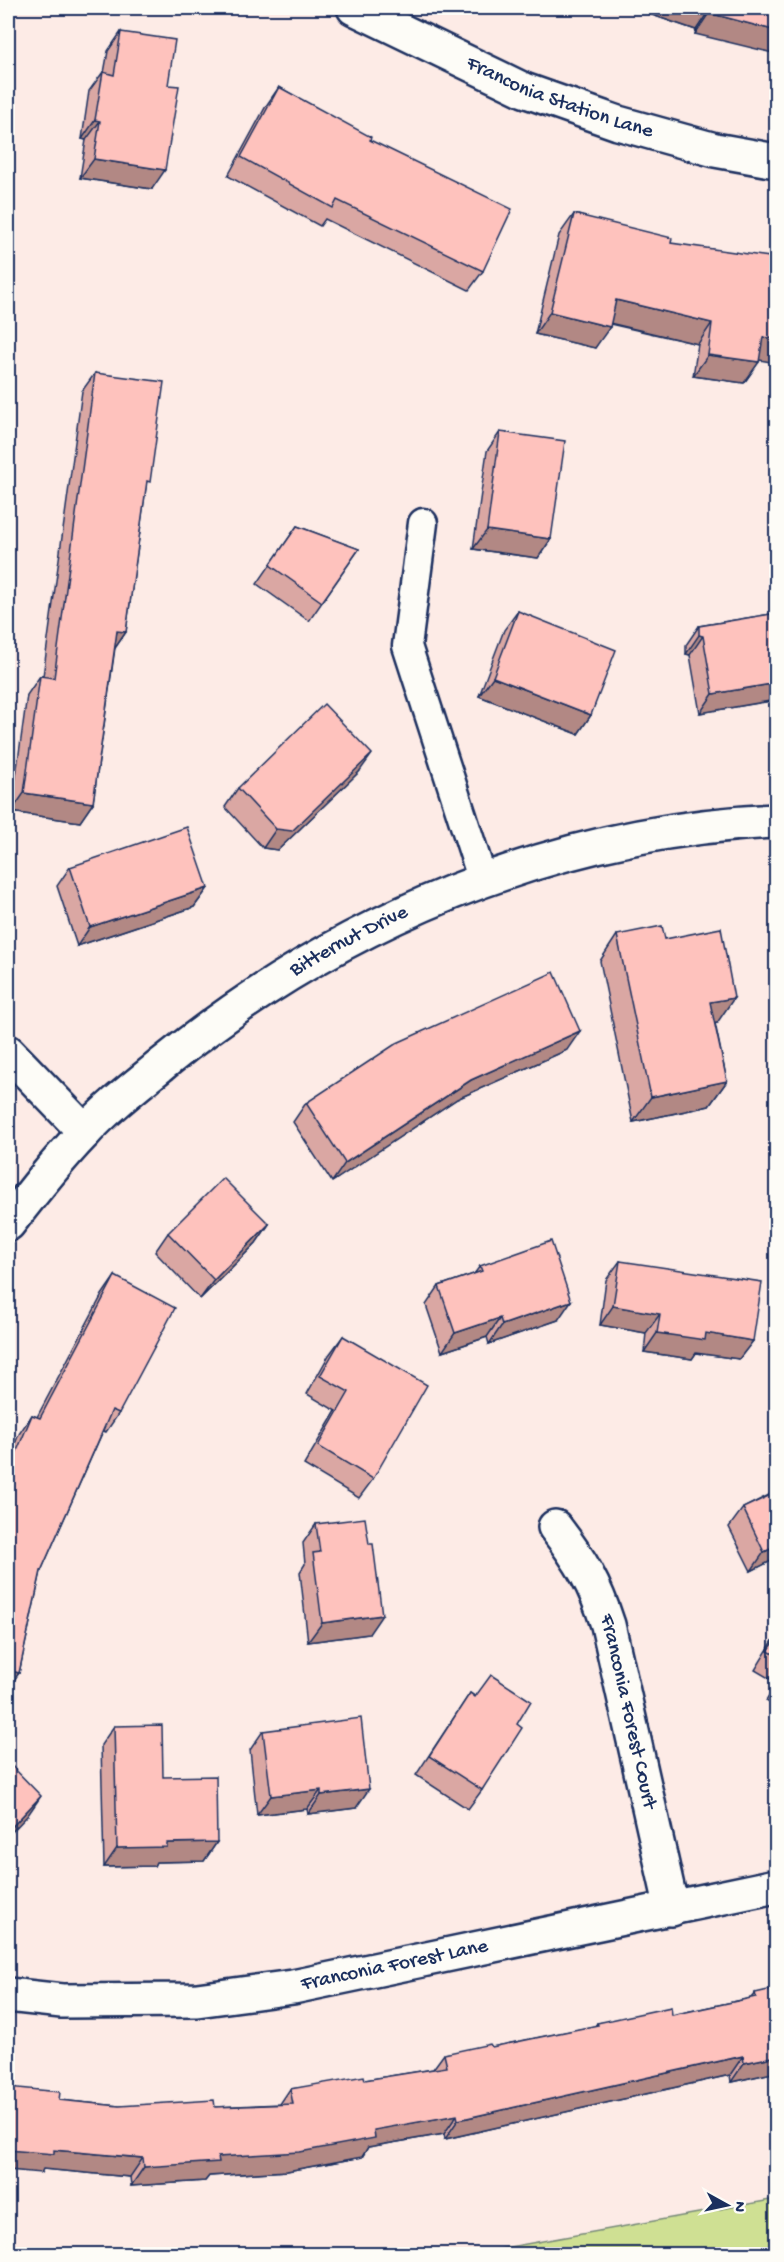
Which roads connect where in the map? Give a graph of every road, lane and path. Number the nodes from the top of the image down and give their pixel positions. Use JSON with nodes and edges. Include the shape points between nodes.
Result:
{"nodes":[{"id":1,"x":354,"y":8,"type":"edge"},
{"id":2,"x":777,"y":161,"type":"edge"},
{"id":3,"x":423,"y":523,"type":"dead end"},
{"id":4,"x":777,"y":821,"type":"edge"},
{"id":5,"x":483,"y":881,"type":"junction"},
{"id":6,"x":8,"y":1052,"type":"edge"},
{"id":7,"x":85,"y":1132,"type":"junction"},
{"id":8,"x":8,"y":1224,"type":"edge"},
{"id":9,"x":555,"y":1527,"type":"dead end"},
{"id":10,"x":777,"y":1886,"type":"edge"},
{"id":11,"x":672,"y":1909,"type":"junction"},
{"id":12,"x":8,"y":1995,"type":"edge"}],
"edges":[{"from":1,"to":2,"type":"street","name":"Franconia Station Lane","via":[[524,90],[618,123],[715,150]]},
{"from":3,"to":5,"type":"lane","via":[[407,646]]},
{"from":4,"to":5,"type":"street","name":"Bitternut Drive","via":[[639,837],[550,858]]},
{"from":5,"to":7,"type":"street","name":"Bitternut Drive","via":[[365,932],[278,981],[195,1037]]},
{"from":6,"to":7,"type":"street"},
{"from":7,"to":8,"type":"street","name":"Bitternut Drive"},
{"from":9,"to":11,"type":"street","name":"Franconia Forest Court","via":[[580,1561],[608,1625]]},
{"from":10,"to":11,"type":"street","name":"Franconia Forest Lane"},
{"from":11,"to":12,"type":"street","name":"Franconia Forest Lane","via":[[293,1987],[197,2000],[62,2001]]}]}
